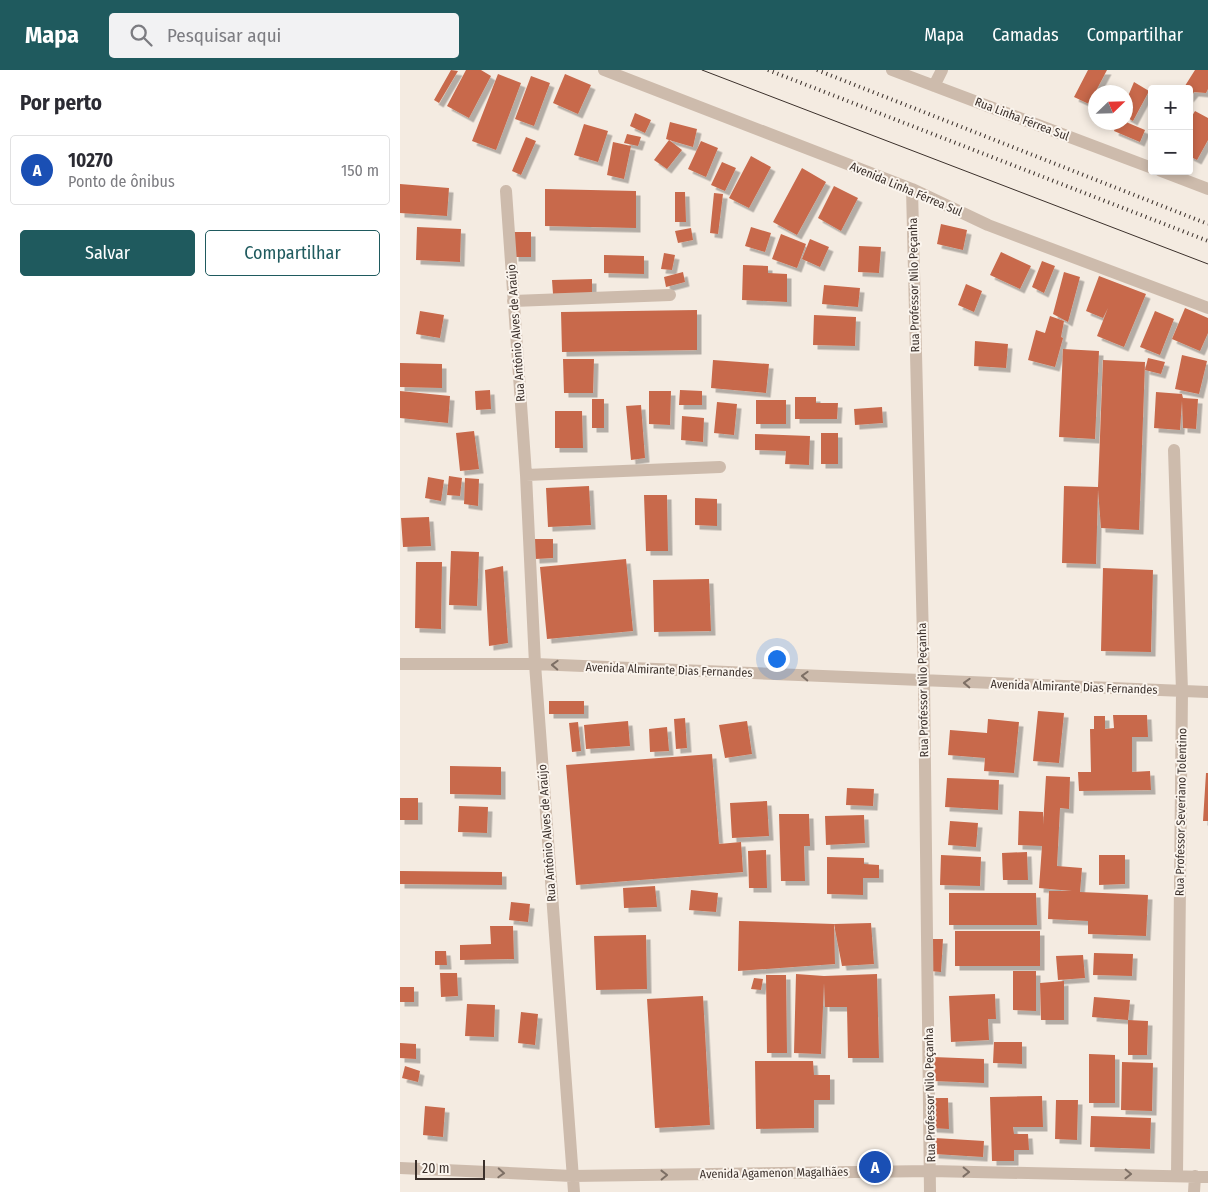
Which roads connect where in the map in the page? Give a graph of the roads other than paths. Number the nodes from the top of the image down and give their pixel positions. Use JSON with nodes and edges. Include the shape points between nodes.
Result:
{"nodes":[{"id":1,"x":604,"y":70,"type":"edge"},
{"id":2,"x":892,"y":70,"type":"edge"},
{"id":3,"x":942,"y":70,"type":"edge"},
{"id":4,"x":934,"y":86,"type":"junction"},
{"id":5,"x":1148,"y":166,"type":"edge"},
{"id":6,"x":1171,"y":175,"type":"edge"},
{"id":7,"x":912,"y":189,"type":"junction"},
{"id":8,"x":1208,"y":189,"type":"edge"},
{"id":9,"x":506,"y":191,"type":"dead end"},
{"id":10,"x":670,"y":295,"type":"dead end"},
{"id":11,"x":513,"y":300,"type":"junction"},
{"id":12,"x":1208,"y":308,"type":"edge"},
{"id":13,"x":1174,"y":450,"type":"dead end"},
{"id":14,"x":720,"y":467,"type":"dead end"},
{"id":15,"x":526,"y":474,"type":"junction"},
{"id":16,"x":400,"y":664,"type":"edge"},
{"id":17,"x":535,"y":664,"type":"junction"},
{"id":18,"x":924,"y":681,"type":"junction"},
{"id":19,"x":1182,"y":691,"type":"junction"},
{"id":20,"x":1208,"y":692,"type":"edge"},
{"id":21,"x":400,"y":1168,"type":"edge"},
{"id":22,"x":931,"y":1171,"type":"junction"},
{"id":23,"x":1177,"y":1175,"type":"junction"},
{"id":24,"x":572,"y":1176,"type":"junction"},
{"id":25,"x":1195,"y":1176,"type":"junction"},
{"id":26,"x":1208,"y":1177,"type":"edge"},
{"id":27,"x":574,"y":1192,"type":"edge"},
{"id":28,"x":930,"y":1192,"type":"edge"},
{"id":29,"x":1194,"y":1192,"type":"edge"}],
"edges":[{"from":1,"to":7,"type":"street","name":"Avenida Linha Férrea Sul"},
{"from":2,"to":4,"type":"street","name":"Rua Linha Férrea Sul"},
{"from":3,"to":4,"type":"street"},
{"from":4,"to":5,"type":"street","name":"Rua Linha Férrea Sul"},
{"from":6,"to":8,"type":"street"},
{"from":7,"to":12,"type":"street","name":"Avenida Linha Férrea Sul","via":[[988,225]]},
{"from":7,"to":18,"type":"street","name":"Rua Professor Nilo Peçanha"},
{"from":9,"to":11,"type":"street","name":"Rua Antônio Alves de Araújo"},
{"from":10,"to":11,"type":"street"},
{"from":11,"to":15,"type":"street","name":"Rua Antônio Alves de Araújo"},
{"from":13,"to":19,"type":"street","name":"Rua Professor Severiano Tolentino"},
{"from":14,"to":15,"type":"street"},
{"from":15,"to":17,"type":"street","name":"Rua Antônio Alves de Araújo"},
{"from":16,"to":17,"type":"street","name":"Avenida Almirante Dias Fernandes"},
{"from":18,"to":17,"type":"street","name":"Avenida Almirante Dias Fernandes","one_way":true},
{"from":17,"to":24,"type":"street","name":"Rua Antônio Alves de Araújo"},
{"from":19,"to":18,"type":"street","name":"Avenida Almirante Dias Fernandes","one_way":true},
{"from":18,"to":22,"type":"street","name":"Rua Professor Nilo Peçanha"},
{"from":19,"to":20,"type":"street","name":"Avenida Almirante Dias Fernandes"},
{"from":19,"to":23,"type":"street","name":"Rua Professor Severiano Tolentino"},
{"from":21,"to":24,"type":"street","name":"Avenida Agamenon Magalhães","one_way":true},
{"from":22,"to":23,"type":"street","name":"Avenida Agamenon Magalhães","one_way":true},
{"from":24,"to":22,"type":"street","name":"Avenida Agamenon Magalhães","one_way":true},
{"from":22,"to":28,"type":"street","name":"Rua Professor Nilo Peçanha"},
{"from":23,"to":25,"type":"street","name":"Avenida Agamenon Magalhães"},
{"from":24,"to":27,"type":"street","name":"Rua Antônio Alves de Araújo"},
{"from":25,"to":26,"type":"street","name":"Avenida Agamenon Magalhães"},
{"from":25,"to":29,"type":"street"}]}
